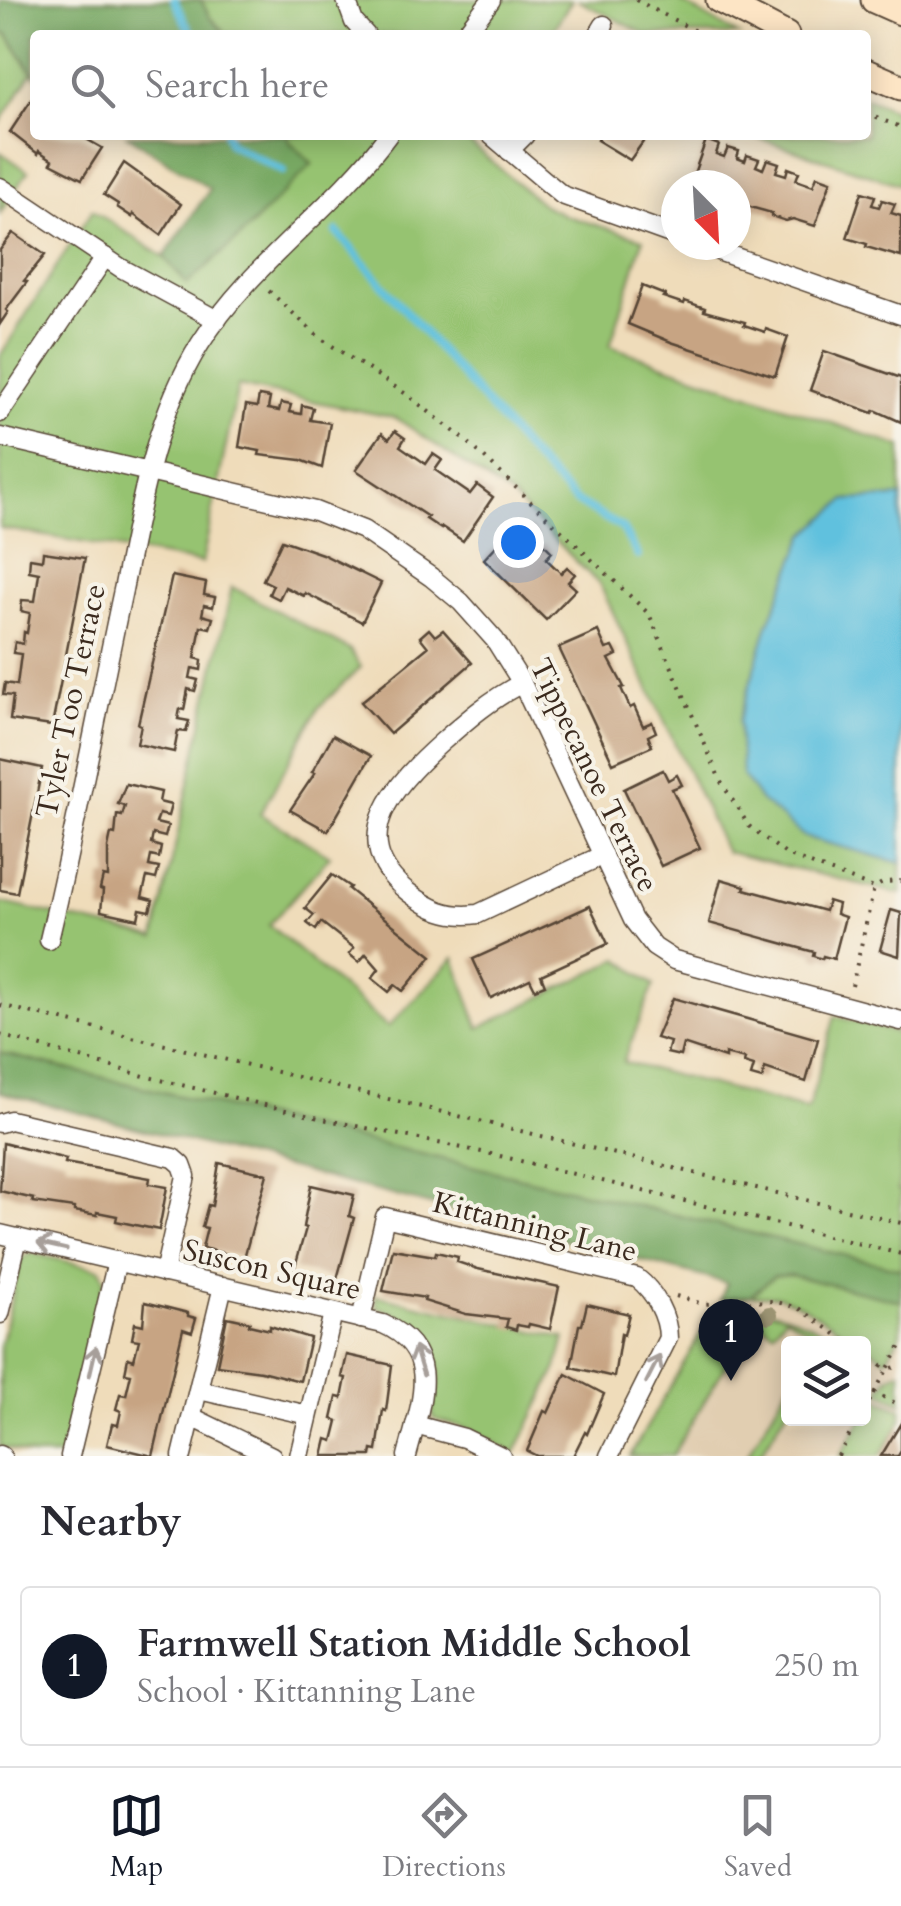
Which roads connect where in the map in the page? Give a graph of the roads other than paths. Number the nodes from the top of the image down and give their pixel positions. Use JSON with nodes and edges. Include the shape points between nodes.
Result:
{"nodes":[{"id":1,"x":346,"y":0,"type":"edge"},
{"id":2,"x":492,"y":0,"type":"edge"},
{"id":3,"x":719,"y":0,"type":"edge"},
{"id":4,"x":874,"y":0,"type":"edge"},
{"id":5,"x":901,"y":12,"type":"edge"},
{"id":6,"x":361,"y":30,"type":"edge"},
{"id":7,"x":468,"y":30,"type":"edge"},
{"id":8,"x":776,"y":30,"type":"edge"},
{"id":9,"x":871,"y":74,"type":"edge"},
{"id":10,"x":901,"y":87,"type":"edge"},
{"id":11,"x":384,"y":140,"type":"edge"},
{"id":12,"x":496,"y":140,"type":"edge"},
{"id":13,"x":520,"y":140,"type":"edge"},
{"id":14,"x":509,"y":152,"type":"junction"},
{"id":15,"x":0,"y":187,"type":"edge"},
{"id":16,"x":661,"y":231,"type":"edge"},
{"id":17,"x":105,"y":257,"type":"junction"},
{"id":18,"x":744,"y":260,"type":"edge"},
{"id":19,"x":901,"y":315,"type":"edge"},
{"id":20,"x":218,"y":320,"type":"junction"},
{"id":21,"x":0,"y":413,"type":"edge"},
{"id":22,"x":0,"y":437,"type":"edge"},
{"id":23,"x":147,"y":472,"type":"junction"},
{"id":24,"x":522,"y":683,"type":"junction"},
{"id":25,"x":603,"y":855,"type":"junction"},
{"id":26,"x":49,"y":940,"type":"dead end"},
{"id":27,"x":901,"y":1021,"type":"edge"},
{"id":28,"x":0,"y":1123,"type":"edge"},
{"id":29,"x":9,"y":1236,"type":"edge"},
{"id":30,"x":117,"y":1261,"type":"junction"},
{"id":31,"x":164,"y":1272,"type":"junction"},
{"id":32,"x":223,"y":1286,"type":"junction"},
{"id":33,"x":333,"y":1313,"type":"junction"},
{"id":34,"x":0,"y":1314,"type":"edge"},
{"id":35,"x":361,"y":1319,"type":"junction"},
{"id":36,"x":198,"y":1390,"type":"junction"},
{"id":37,"x":308,"y":1415,"type":"junction"},
{"id":38,"x":192,"y":1417,"type":"junction"},
{"id":39,"x":415,"y":1425,"type":"junction"},
{"id":40,"x":70,"y":1456,"type":"edge"},
{"id":41,"x":182,"y":1456,"type":"edge"},
{"id":42,"x":272,"y":1456,"type":"edge"},
{"id":43,"x":298,"y":1456,"type":"edge"},
{"id":44,"x":407,"y":1456,"type":"edge"},
{"id":45,"x":501,"y":1456,"type":"edge"},
{"id":46,"x":609,"y":1456,"type":"edge"}],
"edges":[{"from":1,"to":6,"type":"street"},
{"from":2,"to":7,"type":"street"},
{"from":3,"to":8,"type":"main road"},
{"from":4,"to":5,"type":"main road"},
{"from":9,"to":10,"type":"main road"},
{"from":11,"to":20,"type":"street","name":"Tyler Too Terrace"},
{"from":12,"to":14,"type":"street"},
{"from":13,"to":14,"type":"street"},
{"from":14,"to":16,"type":"street","via":[[562,195]]},
{"from":15,"to":17,"type":"street"},
{"from":17,"to":20,"type":"street"},
{"from":17,"to":21,"type":"street"},
{"from":18,"to":19,"type":"street"},
{"from":20,"to":23,"type":"street","name":"Tyler Too Terrace","via":[[176,392]]},
{"from":22,"to":23,"type":"street","name":"Tippecanoe Terrace"},
{"from":23,"to":24,"type":"street","name":"Tippecanoe Terrace","via":[[315,510],[363,530],[461,602]]},
{"from":23,"to":26,"type":"street","name":"Tyler Too Terrace"},
{"from":24,"to":25,"type":"street","name":"Tippecanoe Terrace"},
{"from":24,"to":25,"type":"street","via":[[488,701],[402,780],[378,828],[384,866],[423,904],[459,916],[478,914]]},
{"from":25,"to":27,"type":"street","name":"Tippecanoe Terrace","via":[[633,920],[674,960]]},
{"from":28,"to":31,"type":"street","via":[[10,1120],[182,1165],[186,1176]]},
{"from":30,"to":29,"type":"street","name":"Suscon Square","one_way":true},
{"from":29,"to":34,"type":"street"},
{"from":30,"to":31,"type":"street","name":"Suscon Square"},
{"from":40,"to":30,"type":"street","one_way":true},
{"from":31,"to":32,"type":"street","name":"Suscon Square"},
{"from":32,"to":33,"type":"street","name":"Suscon Square"},
{"from":32,"to":36,"type":"street"},
{"from":33,"to":35,"type":"street","name":"Suscon Square"},
{"from":33,"to":37,"type":"street"},
{"from":39,"to":35,"type":"street","name":"Suscon Square","one_way":true,"via":[[422,1360],[399,1331]]},
{"from":46,"to":35,"type":"street","name":"Kittanning Lane","one_way":true,"via":[[668,1338],[652,1292],[637,1278],[385,1216]]},
{"from":36,"to":37,"type":"street"},
{"from":36,"to":38,"type":"street"},
{"from":37,"to":43,"type":"street"},
{"from":38,"to":41,"type":"street"},
{"from":38,"to":42,"type":"street"},
{"from":39,"to":44,"type":"street","name":"Suscon Square"},
{"from":39,"to":45,"type":"street"}]}
